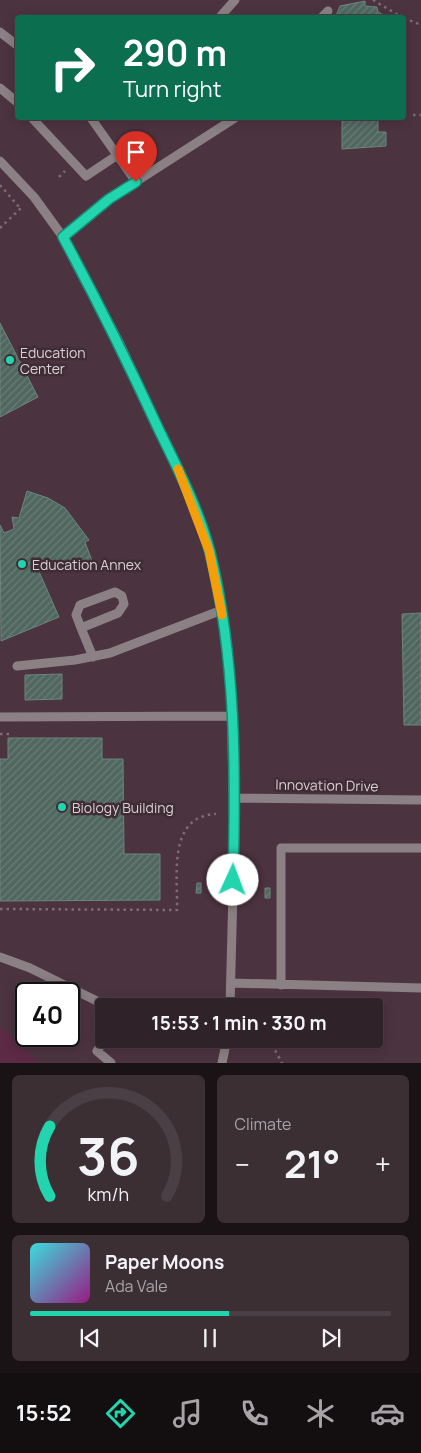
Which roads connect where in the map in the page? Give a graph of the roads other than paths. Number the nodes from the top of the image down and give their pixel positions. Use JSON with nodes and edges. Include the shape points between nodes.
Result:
{"nodes":[{"id":1,"x":235,"y":0,"type":"edge"},
{"id":2,"x":222,"y":15,"type":"edge"},
{"id":3,"x":0,"y":32,"type":"edge"},
{"id":4,"x":15,"y":44,"type":"edge"},
{"id":5,"x":0,"y":88,"type":"edge"},
{"id":6,"x":15,"y":101,"type":"edge"},
{"id":7,"x":34,"y":120,"type":"edge"},
{"id":8,"x":93,"y":120,"type":"edge"},
{"id":9,"x":232,"y":120,"type":"edge"},
{"id":10,"x":119,"y":154,"type":"junction"},
{"id":11,"x":0,"y":161,"type":"edge"},
{"id":12,"x":136,"y":182,"type":"junction"},
{"id":13,"x":63,"y":237,"type":"junction"},
{"id":14,"x":222,"y":610,"type":"junction"},
{"id":15,"x":81,"y":628,"type":"junction"},
{"id":16,"x":93,"y":656,"type":"junction"},
{"id":17,"x":17,"y":666,"type":"dead end"},
{"id":18,"x":231,"y":716,"type":"junction"},
{"id":19,"x":0,"y":717,"type":"edge"},
{"id":20,"x":233,"y":798,"type":"junction"},
{"id":21,"x":421,"y":800,"type":"edge"},
{"id":22,"x":421,"y":848,"type":"edge"},
{"id":23,"x":0,"y":958,"type":"edge"},
{"id":24,"x":232,"y":983,"type":"junction"},
{"id":25,"x":281,"y":985,"type":"junction"},
{"id":26,"x":421,"y":988,"type":"edge"},
{"id":27,"x":231,"y":998,"type":"edge"},
{"id":28,"x":95,"y":1000,"type":"edge"},
{"id":29,"x":99,"y":1048,"type":"edge"},
{"id":30,"x":224,"y":1048,"type":"edge"},
{"id":31,"x":111,"y":1063,"type":"edge"},
{"id":32,"x":222,"y":1063,"type":"edge"}],
"edges":[{"from":1,"to":2,"type":"street"},
{"from":3,"to":4,"type":"street"},
{"from":5,"to":6,"type":"street"},
{"from":7,"to":10,"type":"street","via":[[86,176]]},
{"from":8,"to":10,"type":"street"},
{"from":9,"to":12,"type":"street"},
{"from":10,"to":12,"type":"street"},
{"from":11,"to":13,"type":"street","via":[[34,197]]},
{"from":12,"to":13,"type":"street","via":[[109,199]]},
{"from":13,"to":14,"type":"street","via":[[118,342],[188,491],[209,551]]},
{"from":14,"to":16,"type":"street","via":[[110,653]]},
{"from":14,"to":18,"type":"street"},
{"from":15,"to":15,"type":"street","via":[[118,614],[124,604],[122,596],[115,592],[80,605],[76,615]]},
{"from":15,"to":16,"type":"street"},
{"from":16,"to":17,"type":"street"},
{"from":18,"to":19,"type":"street"},
{"from":18,"to":20,"type":"street"},
{"from":20,"to":21,"type":"street","name":"Innovation Drive"},
{"from":20,"to":24,"type":"street"},
{"from":22,"to":25,"type":"street","via":[[281,848]]},
{"from":23,"to":28,"type":"street","via":[[30,968]]},
{"from":24,"to":25,"type":"street"},
{"from":24,"to":27,"type":"street"},
{"from":25,"to":26,"type":"street"},
{"from":29,"to":31,"type":"street","via":[[97,1051]]},
{"from":30,"to":32,"type":"street"}]}
